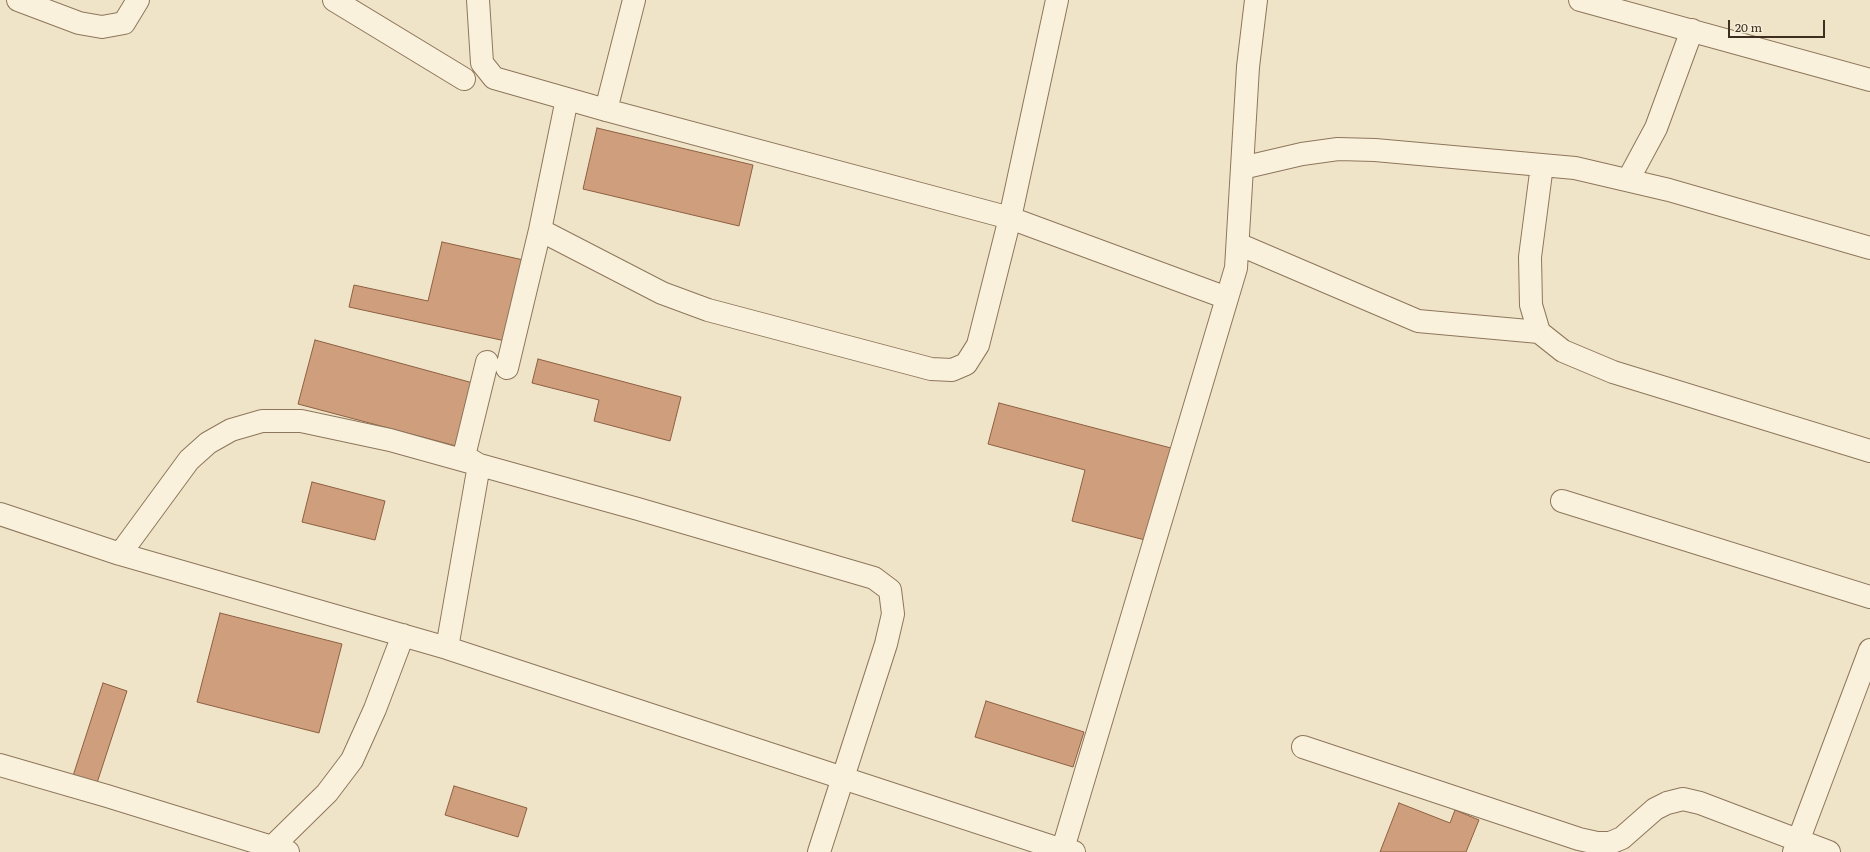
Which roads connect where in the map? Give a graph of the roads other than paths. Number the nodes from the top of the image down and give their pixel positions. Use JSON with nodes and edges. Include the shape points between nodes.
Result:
{"nodes":[{"id":1,"x":18,"y":0,"type":"edge"},
{"id":2,"x":138,"y":0,"type":"edge"},
{"id":3,"x":334,"y":0,"type":"edge"},
{"id":4,"x":478,"y":0,"type":"edge"},
{"id":5,"x":634,"y":0,"type":"edge"},
{"id":6,"x":1057,"y":0,"type":"edge"},
{"id":7,"x":1256,"y":0,"type":"edge"},
{"id":8,"x":1580,"y":0,"type":"edge"},
{"id":9,"x":1692,"y":30,"type":"junction"},
{"id":10,"x":464,"y":79,"type":"dead end"},
{"id":11,"x":1870,"y":80,"type":"edge"},
{"id":12,"x":567,"y":99,"type":"junction"},
{"id":13,"x":606,"y":110,"type":"junction"},
{"id":14,"x":1542,"y":166,"type":"junction"},
{"id":15,"x":1242,"y":168,"type":"junction"},
{"id":16,"x":1628,"y":180,"type":"junction"},
{"id":17,"x":1010,"y":218,"type":"junction"},
{"id":18,"x":540,"y":230,"type":"junction"},
{"id":19,"x":1238,"y":244,"type":"junction"},
{"id":20,"x":1870,"y":248,"type":"edge"},
{"id":21,"x":1227,"y":298,"type":"junction"},
{"id":22,"x":1539,"y":332,"type":"junction"},
{"id":23,"x":1870,"y":451,"type":"edge"},
{"id":24,"x":479,"y":464,"type":"junction"},
{"id":25,"x":1562,"y":501,"type":"dead end"},
{"id":26,"x":0,"y":514,"type":"edge"},
{"id":27,"x":120,"y":554,"type":"junction"},
{"id":28,"x":1870,"y":597,"type":"edge"},
{"id":29,"x":403,"y":635,"type":"junction"},
{"id":30,"x":448,"y":648,"type":"junction"},
{"id":31,"x":1869,"y":656,"type":"edge"},
{"id":32,"x":1304,"y":747,"type":"dead end"},
{"id":33,"x":0,"y":765,"type":"edge"},
{"id":34,"x":843,"y":778,"type":"junction"},
{"id":35,"x":1796,"y":846,"type":"edge"},
{"id":36,"x":1596,"y":848,"type":"edge"},
{"id":37,"x":280,"y":850,"type":"edge"},
{"id":38,"x":1066,"y":851,"type":"edge"},
{"id":39,"x":819,"y":852,"type":"edge"},
{"id":40,"x":1829,"y":852,"type":"edge"}],
"edges":[{"from":1,"to":2,"type":"street","via":[[79,23],[102,27],[124,23]]},
{"from":3,"to":10,"type":"street"},
{"from":4,"to":12,"type":"street","via":[[482,62],[494,78]]},
{"from":5,"to":13,"type":"street"},
{"from":6,"to":17,"type":"street"},
{"from":7,"to":15,"type":"street","via":[[1248,67]]},
{"from":8,"to":9,"type":"street"},
{"from":9,"to":11,"type":"street"},
{"from":9,"to":16,"type":"street","via":[[1656,128]]},
{"from":12,"to":13,"type":"street"},
{"from":12,"to":18,"type":"street"},
{"from":13,"to":17,"type":"street"},
{"from":14,"to":15,"type":"street","via":[[1338,149],[1302,154]]},
{"from":14,"to":16,"type":"street","via":[[1575,168]]},
{"from":14,"to":22,"type":"street","via":[[1530,256],[1531,305]]},
{"from":15,"to":19,"type":"street"},
{"from":16,"to":20,"type":"street"},
{"from":17,"to":18,"type":"street","via":[[978,345],[966,364],[952,370],[931,369],[708,310],[662,293]]},
{"from":17,"to":21,"type":"street"},
{"from":18,"to":24,"type":"street","via":[[497,365],[464,456]]},
{"from":19,"to":21,"type":"street","via":[[1236,268]]},
{"from":19,"to":22,"type":"street","via":[[1418,321]]},
{"from":21,"to":38,"type":"street"},
{"from":22,"to":23,"type":"street","via":[[1563,351],[1613,372]]},
{"from":24,"to":27,"type":"street","via":[[390,440],[308,422],[262,421],[231,430],[208,443],[189,460]]},
{"from":24,"to":30,"type":"street"},
{"from":24,"to":34,"type":"street","via":[[874,578],[890,590],[893,614]]},
{"from":25,"to":28,"type":"street"},
{"from":26,"to":27,"type":"street"},
{"from":27,"to":29,"type":"street"},
{"from":29,"to":30,"type":"street"},
{"from":29,"to":37,"type":"street","via":[[375,709],[352,760]]},
{"from":30,"to":34,"type":"street"},
{"from":31,"to":35,"type":"street"},
{"from":32,"to":36,"type":"street","via":[[1579,839]]},
{"from":33,"to":37,"type":"street"},
{"from":34,"to":38,"type":"street"},
{"from":34,"to":39,"type":"street"},
{"from":35,"to":36,"type":"street","via":[[1700,803],[1683,799],[1655,809],[1622,838]]},
{"from":35,"to":40,"type":"street"}]}
